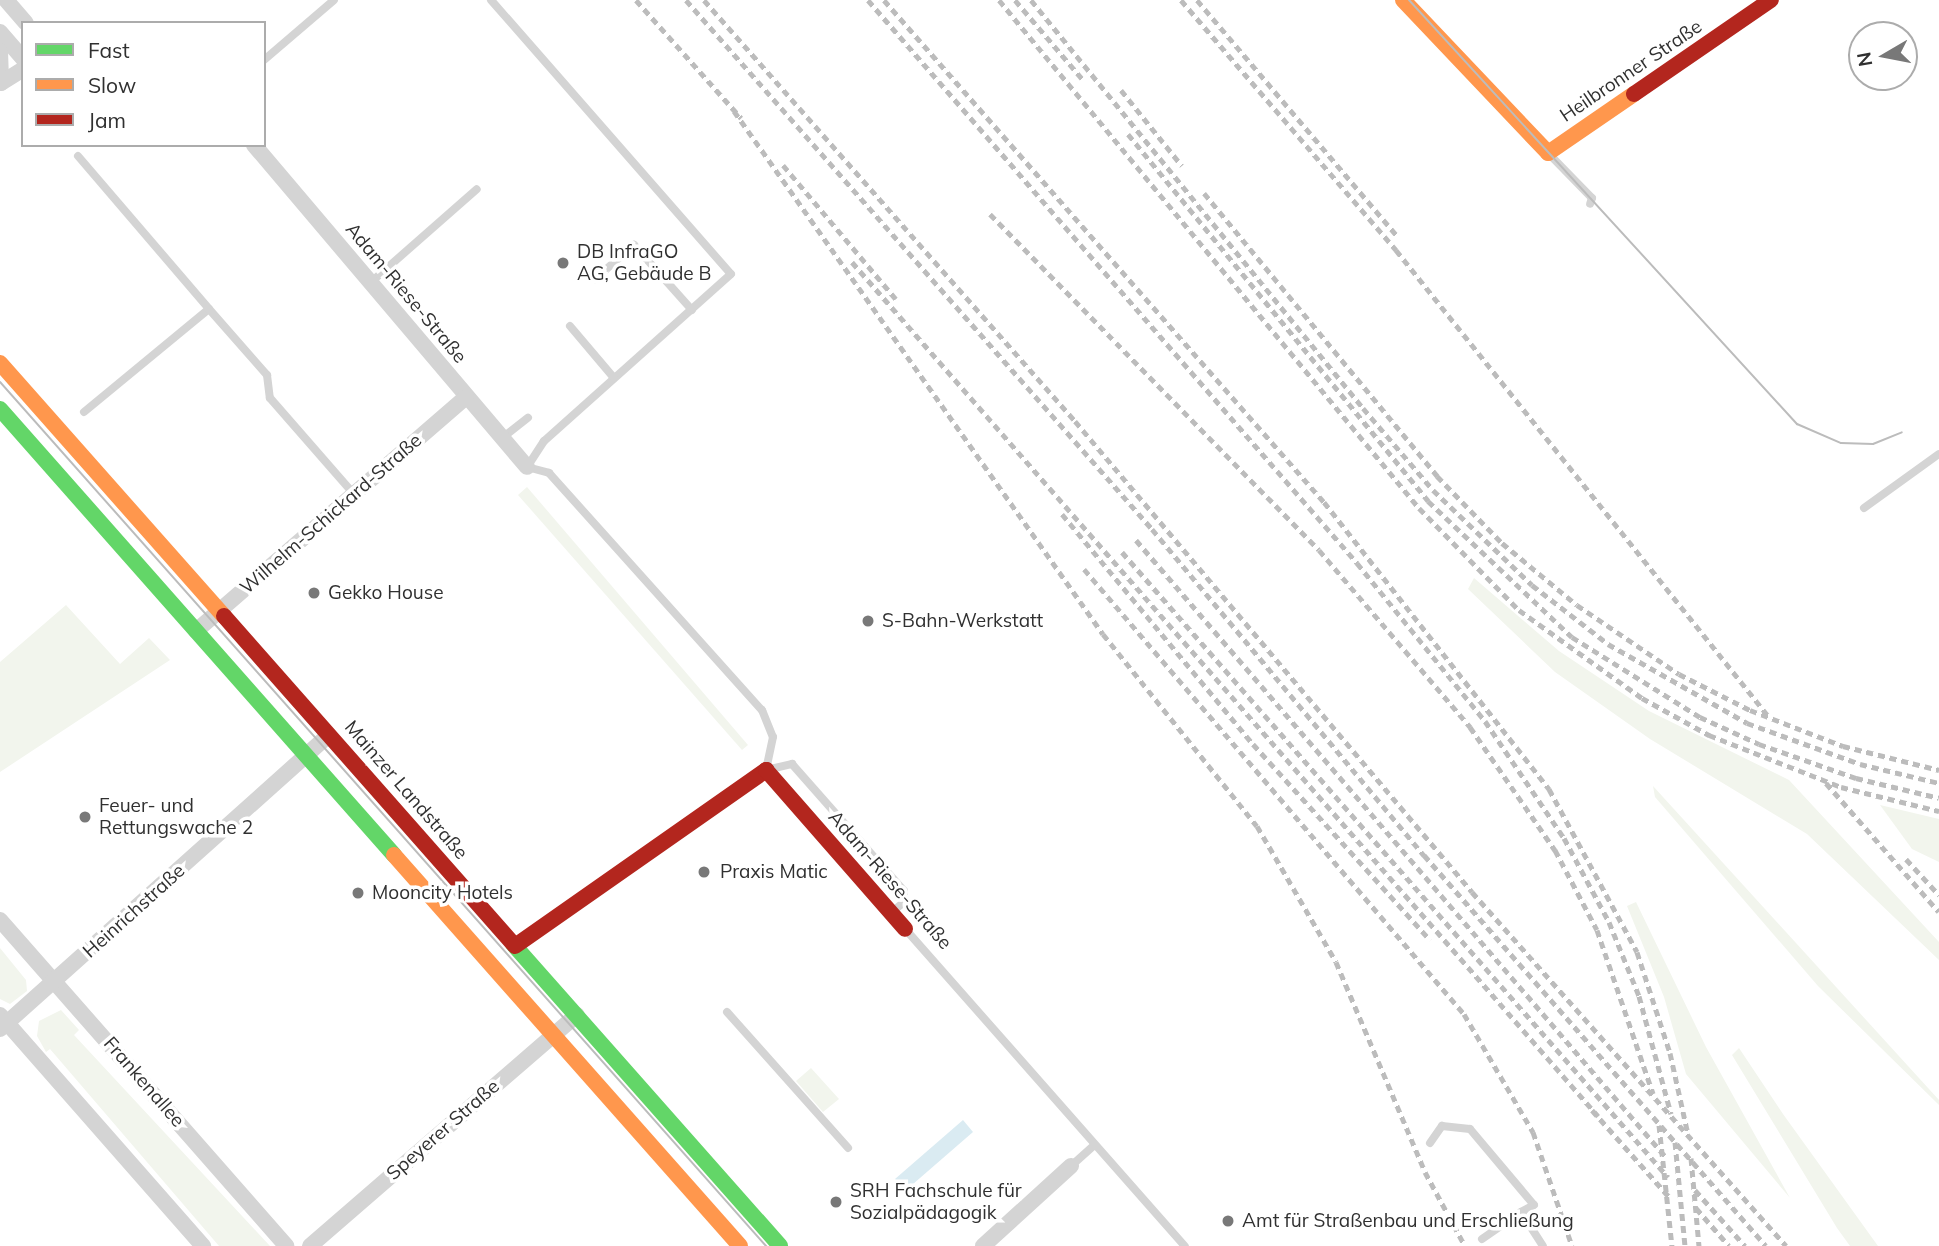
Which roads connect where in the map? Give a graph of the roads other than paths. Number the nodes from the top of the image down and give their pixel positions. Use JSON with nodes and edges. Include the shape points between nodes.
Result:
{"nodes":[{"id":1,"x":6,"y":0,"type":"edge"},
{"id":2,"x":334,"y":0,"type":"edge"},
{"id":3,"x":491,"y":0,"type":"edge"},
{"id":4,"x":1403,"y":0,"type":"edge"},
{"id":5,"x":1771,"y":0,"type":"edge"},
{"id":6,"x":24,"y":21,"type":"edge"},
{"id":7,"x":0,"y":32,"type":"edge"},
{"id":8,"x":0,"y":51,"type":"edge"},
{"id":9,"x":21,"y":56,"type":"edge"},
{"id":10,"x":266,"y":58,"type":"edge"},
{"id":11,"x":21,"y":70,"type":"edge"},
{"id":12,"x":256,"y":147,"type":"edge"},
{"id":13,"x":1548,"y":153,"type":"junction"},
{"id":14,"x":78,"y":156,"type":"dead end"},
{"id":15,"x":477,"y":189,"type":"dead end"},
{"id":16,"x":1590,"y":204,"type":"dead end"},
{"id":17,"x":595,"y":279,"type":"dead end"},
{"id":18,"x":370,"y":283,"type":"junction"},
{"id":19,"x":209,"y":309,"type":"junction"},
{"id":20,"x":692,"y":310,"type":"junction"},
{"id":21,"x":570,"y":326,"type":"dead end"},
{"id":22,"x":0,"y":363,"type":"edge"},
{"id":23,"x":614,"y":378,"type":"junction"},
{"id":24,"x":466,"y":397,"type":"junction"},
{"id":25,"x":0,"y":410,"type":"edge"},
{"id":26,"x":84,"y":412,"type":"dead end"},
{"id":27,"x":528,"y":418,"type":"dead end"},
{"id":28,"x":502,"y":438,"type":"junction"},
{"id":29,"x":1939,"y":454,"type":"edge"},
{"id":30,"x":527,"y":467,"type":"junction"},
{"id":31,"x":353,"y":493,"type":"junction"},
{"id":32,"x":1864,"y":508,"type":"dead end"},
{"id":33,"x":220,"y":611,"type":"junction"},
{"id":34,"x":196,"y":631,"type":"junction"},
{"id":35,"x":329,"y":735,"type":"junction"},
{"id":36,"x":306,"y":755,"type":"junction"},
{"id":37,"x":766,"y":770,"type":"junction"},
{"id":38,"x":891,"y":913,"type":"junction"},
{"id":39,"x":0,"y":921,"type":"edge"},
{"id":40,"x":905,"y":929,"type":"joint"},
{"id":41,"x":515,"y":946,"type":"junction"},
{"id":42,"x":55,"y":982,"type":"junction"},
{"id":43,"x":727,"y":1012,"type":"dead end"},
{"id":44,"x":577,"y":1016,"type":"junction"},
{"id":45,"x":3,"y":1023,"type":"edge"},
{"id":46,"x":554,"y":1035,"type":"junction"},
{"id":47,"x":1430,"y":1143,"type":"dead end"},
{"id":48,"x":1093,"y":1146,"type":"junction"},
{"id":49,"x":848,"y":1148,"type":"dead end"},
{"id":50,"x":1072,"y":1166,"type":"joint"},
{"id":51,"x":1521,"y":1212,"type":"junction"},
{"id":52,"x":1482,"y":1239,"type":"dead end"},
{"id":53,"x":203,"y":1246,"type":"edge"},
{"id":54,"x":286,"y":1246,"type":"edge"},
{"id":55,"x":310,"y":1246,"type":"edge"},
{"id":56,"x":740,"y":1246,"type":"edge"},
{"id":57,"x":780,"y":1246,"type":"edge"},
{"id":58,"x":984,"y":1246,"type":"edge"},
{"id":59,"x":1185,"y":1246,"type":"edge"},
{"id":60,"x":1543,"y":1246,"type":"edge"}],
"edges":[{"from":1,"to":6,"type":"street"},
{"from":2,"to":10,"type":"lane"},
{"from":3,"to":20,"type":"lane","via":[[731,274]]},
{"from":4,"to":13,"type":"main road"},
{"from":5,"to":13,"type":"main road","name":"Heilbronner Straße"},
{"from":7,"to":9,"type":"street"},
{"from":8,"to":11,"type":"street","via":[[1,83]]},
{"from":12,"to":18,"type":"street","name":"Adam-Riese-Straße"},
{"from":13,"to":16,"type":"lane","via":[[1592,198]]},
{"from":14,"to":19,"type":"lane"},
{"from":15,"to":18,"type":"lane"},
{"from":17,"to":20,"type":"lane","via":[[634,245]]},
{"from":18,"to":24,"type":"street","name":"Adam-Riese-Straße"},
{"from":19,"to":26,"type":"lane"},
{"from":19,"to":31,"type":"lane","via":[[267,375],[270,398]]},
{"from":20,"to":23,"type":"lane"},
{"from":21,"to":23,"type":"lane"},
{"from":22,"to":33,"type":"main road","name":"Mainzer Landstraße"},
{"from":23,"to":30,"type":"lane","via":[[544,441]]},
{"from":24,"to":28,"type":"street","name":"Adam-Riese-Straße"},
{"from":24,"to":31,"type":"street","name":"Wilhelm-Schickard-Straße"},
{"from":25,"to":34,"type":"main road"},
{"from":27,"to":28,"type":"lane"},
{"from":28,"to":30,"type":"street","name":"Adam-Riese-Straße"},
{"from":29,"to":32,"type":"lane"},
{"from":30,"to":37,"type":"lane","via":[[549,473],[762,710],[773,737]]},
{"from":31,"to":33,"type":"street","name":"Wilhelm-Schickard-Straße"},
{"from":33,"to":34,"type":"street","name":"Wilhelm-Schickard-Straße"},
{"from":33,"to":35,"type":"main road","name":"Mainzer Landstraße"},
{"from":34,"to":36,"type":"main road"},
{"from":35,"to":36,"type":"street","name":"Heinrichstraße"},
{"from":35,"to":41,"type":"main road","name":"Mainzer Landstraße"},
{"from":36,"to":42,"type":"street","name":"Heinrichstraße"},
{"from":36,"to":46,"type":"main road"},
{"from":37,"to":38,"type":"main road","name":"Adam-Riese-Straße"},
{"from":37,"to":38,"type":"lane","via":[[792,764],[896,881],[904,902]]},
{"from":37,"to":41,"type":"main road"},
{"from":38,"to":40,"type":"main road","name":"Adam-Riese-Straße"},
{"from":39,"to":42,"type":"street","name":"Frankenallee"},
{"from":40,"to":48,"type":"lane","name":"Adam-Riese-Straße"},
{"from":41,"to":44,"type":"main road","name":"Mainzer Landstraße"},
{"from":42,"to":45,"type":"street","name":"Heinrichstraße"},
{"from":42,"to":54,"type":"street","name":"Frankenallee"},
{"from":43,"to":49,"type":"lane"},
{"from":44,"to":46,"type":"street","name":"Speyerer Straße"},
{"from":44,"to":57,"type":"main road","name":"Mainzer Landstraße"},
{"from":45,"to":53,"type":"street"},
{"from":46,"to":55,"type":"street","name":"Speyerer Straße"},
{"from":46,"to":56,"type":"main road"},
{"from":47,"to":51,"type":"lane","via":[[1442,1125],[1470,1129],[1534,1205]]},
{"from":48,"to":50,"type":"lane"},
{"from":48,"to":59,"type":"lane","name":"Adam-Riese-Straße"},
{"from":50,"to":58,"type":"street"},
{"from":51,"to":52,"type":"lane"},
{"from":51,"to":60,"type":"lane"}]}
